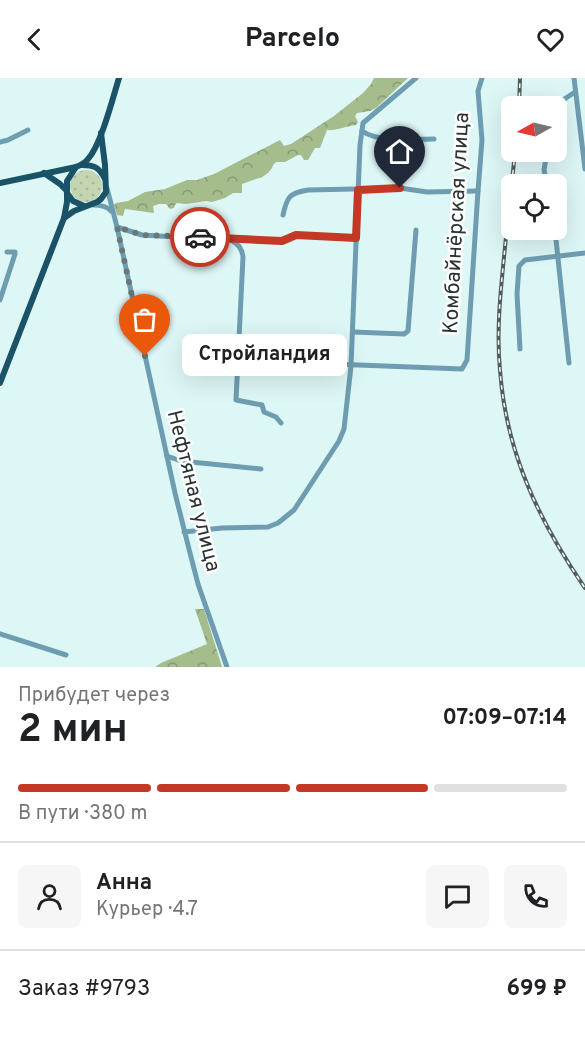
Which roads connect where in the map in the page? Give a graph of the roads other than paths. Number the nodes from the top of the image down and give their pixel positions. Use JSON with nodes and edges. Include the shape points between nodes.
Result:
{"nodes":[{"id":1,"x":118,"y":78,"type":"edge"},
{"id":2,"x":416,"y":78,"type":"edge"},
{"id":3,"x":482,"y":78,"type":"edge"},
{"id":4,"x":574,"y":78,"type":"edge"},
{"id":5,"x":575,"y":92,"type":"junction"},
{"id":6,"x":567,"y":97,"type":"edge"},
{"id":7,"x":28,"y":130,"type":"dead end"},
{"id":8,"x":362,"y":131,"type":"junction"},
{"id":9,"x":101,"y":133,"type":"junction"},
{"id":10,"x":434,"y":139,"type":"dead end"},
{"id":11,"x":0,"y":142,"type":"edge"},
{"id":12,"x":77,"y":166,"type":"junction"},
{"id":13,"x":585,"y":169,"type":"edge"},
{"id":14,"x":43,"y":173,"type":"junction"},
{"id":15,"x":0,"y":183,"type":"edge"},
{"id":16,"x":106,"y":184,"type":"junction"},
{"id":17,"x":358,"y":190,"type":"junction"},
{"id":18,"x":67,"y":191,"type":"junction"},
{"id":19,"x":478,"y":191,"type":"junction"},
{"id":20,"x":92,"y":204,"type":"junction"},
{"id":21,"x":84,"y":206,"type":"junction"},
{"id":22,"x":114,"y":215,"type":"junction"},
{"id":23,"x":283,"y":215,"type":"dead end"},
{"id":24,"x":64,"y":218,"type":"junction"},
{"id":25,"x":117,"y":227,"type":"junction"},
{"id":26,"x":416,"y":230,"type":"dead end"},
{"id":27,"x":356,"y":238,"type":"junction"},
{"id":28,"x":230,"y":240,"type":"junction"},
{"id":29,"x":556,"y":240,"type":"edge"},
{"id":30,"x":8,"y":252,"type":"dead end"},
{"id":31,"x":585,"y":253,"type":"edge"},
{"id":32,"x":558,"y":256,"type":"junction"},
{"id":33,"x":0,"y":300,"type":"edge"},
{"id":34,"x":353,"y":332,"type":"junction"},
{"id":35,"x":239,"y":341,"type":"junction"},
{"id":36,"x":520,"y":349,"type":"dead end"},
{"id":37,"x":569,"y":363,"type":"dead end"},
{"id":38,"x":351,"y":366,"type":"junction"},
{"id":39,"x":0,"y":383,"type":"edge"},
{"id":40,"x":281,"y":423,"type":"dead end"},
{"id":41,"x":167,"y":456,"type":"junction"},
{"id":42,"x":261,"y":469,"type":"dead end"},
{"id":43,"x":184,"y":532,"type":"junction"},
{"id":44,"x":0,"y":634,"type":"edge"},
{"id":45,"x":66,"y":655,"type":"dead end"},
{"id":46,"x":227,"y":667,"type":"edge"}],
"edges":[{"from":1,"to":9,"type":"main road"},
{"from":2,"to":8,"type":"street","via":[[363,123]]},
{"from":3,"to":19,"type":"street","name":"Комбайнёрская улица","via":[[478,91],[482,128]]},
{"from":4,"to":5,"type":"street"},
{"from":5,"to":6,"type":"street"},
{"from":5,"to":13,"type":"street"},
{"from":7,"to":11,"type":"street"},
{"from":8,"to":10,"type":"street","via":[[382,139]]},
{"from":8,"to":17,"type":"street"},
{"from":9,"to":12,"type":"main road","via":[[90,158]]},
{"from":9,"to":16,"type":"main road"},
{"from":12,"to":14,"type":"main road"},
{"from":12,"to":16,"type":"main road","via":[[96,167]]},
{"from":12,"to":18,"type":"main road","via":[[69,176]]},
{"from":14,"to":15,"type":"main road"},
{"from":14,"to":18,"type":"main road"},
{"from":16,"to":20,"type":"main road","via":[[104,196]]},
{"from":16,"to":22,"type":"street","name":"Нефтяная улица"},
{"from":17,"to":19,"type":"street"},
{"from":17,"to":23,"type":"street","via":[[295,192],[286,200]]},
{"from":17,"to":27,"type":"street"},
{"from":18,"to":21,"type":"main road","via":[[73,201]]},
{"from":18,"to":24,"type":"main road"},
{"from":19,"to":38,"type":"street","name":"Комбайнёрская улица","via":[[467,360],[462,369]]},
{"from":20,"to":21,"type":"main road"},
{"from":20,"to":22,"type":"street","via":[[110,209]]},
{"from":21,"to":24,"type":"main road"},
{"from":22,"to":25,"type":"street","name":"Нефтяная улица"},
{"from":24,"to":39,"type":"main road"},
{"from":25,"to":28,"type":"street","via":[[142,235]]},
{"from":25,"to":41,"type":"street","name":"Нефтяная улица"},
{"from":26,"to":34,"type":"street","via":[[408,331]]},
{"from":27,"to":28,"type":"street","via":[[296,235],[282,241]]},
{"from":27,"to":34,"type":"street"},
{"from":28,"to":35,"type":"street","via":[[242,252]]},
{"from":29,"to":32,"type":"street"},
{"from":30,"to":33,"type":"street","via":[[15,254]]},
{"from":31,"to":32,"type":"street"},
{"from":32,"to":36,"type":"street","via":[[525,260],[519,266]]},
{"from":32,"to":37,"type":"street"},
{"from":34,"to":38,"type":"street"},
{"from":35,"to":38,"type":"street","via":[[268,345],[273,358],[281,362]]},
{"from":35,"to":40,"type":"street","via":[[236,400],[262,405],[264,412]]},
{"from":38,"to":43,"type":"street","via":[[342,435],[294,510],[268,527]]},
{"from":41,"to":42,"type":"street","via":[[180,461]]},
{"from":41,"to":43,"type":"street","name":"Нефтяная улица"},
{"from":43,"to":46,"type":"street","name":"Нефтяная улица"},
{"from":44,"to":45,"type":"street"}]}
